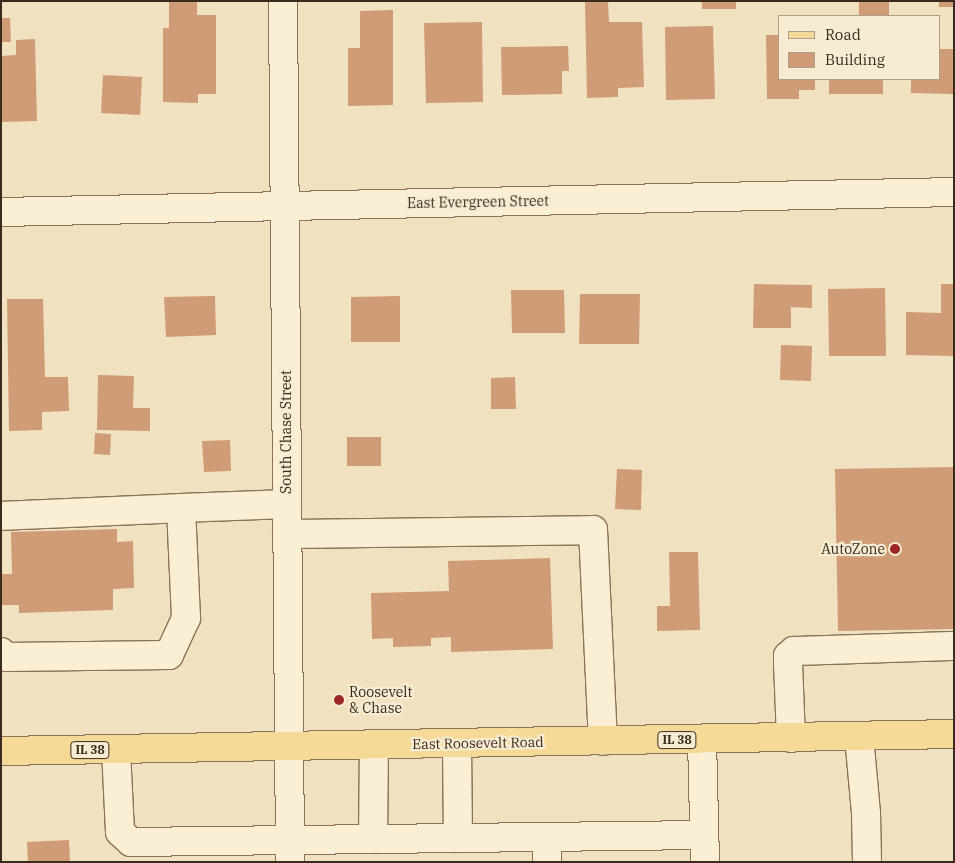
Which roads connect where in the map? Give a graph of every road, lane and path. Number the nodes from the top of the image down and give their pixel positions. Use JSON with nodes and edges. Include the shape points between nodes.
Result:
{"nodes":[{"id":1,"x":283,"y":1,"type":"edge"},
{"id":2,"x":954,"y":192,"type":"edge"},
{"id":3,"x":284,"y":206,"type":"junction"},
{"id":4,"x":1,"y":212,"type":"edge"},
{"id":5,"x":287,"y":504,"type":"junction"},
{"id":6,"x":182,"y":508,"type":"junction"},
{"id":7,"x":1,"y":516,"type":"edge"},
{"id":8,"x":287,"y":534,"type":"junction"},
{"id":9,"x":954,"y":646,"type":"edge"},
{"id":10,"x":1,"y":652,"type":"edge"},
{"id":11,"x":954,"y":734,"type":"edge"},
{"id":12,"x":859,"y":736,"type":"junction"},
{"id":13,"x":791,"y":738,"type":"junction"},
{"id":14,"x":702,"y":739,"type":"junction"},
{"id":15,"x":603,"y":741,"type":"junction"},
{"id":16,"x":457,"y":744,"type":"junction"},
{"id":17,"x":374,"y":746,"type":"junction"},
{"id":18,"x":288,"y":747,"type":"junction"},
{"id":19,"x":116,"y":750,"type":"junction"},
{"id":20,"x":1,"y":751,"type":"edge"},
{"id":21,"x":704,"y":835,"type":"junction"},
{"id":22,"x":458,"y":838,"type":"junction"},
{"id":23,"x":373,"y":839,"type":"junction"},
{"id":24,"x":547,"y":850,"type":"edge"},
{"id":25,"x":290,"y":851,"type":"edge"},
{"id":26,"x":705,"y":862,"type":"edge"},
{"id":27,"x":867,"y":862,"type":"edge"}],
"edges":[{"from":1,"to":3,"type":"street","name":"South Chase Street"},
{"from":2,"to":3,"type":"street","name":"East Evergreen Street"},
{"from":3,"to":4,"type":"street","name":"East Evergreen Street"},
{"from":3,"to":5,"type":"street","name":"South Chase Street"},
{"from":5,"to":6,"type":"street"},
{"from":5,"to":8,"type":"street","name":"South Chase Street"},
{"from":6,"to":7,"type":"street"},
{"from":6,"to":10,"type":"street","via":[[186,618],[169,655],[6,657]]},
{"from":8,"to":15,"type":"street","via":[[592,530]]},
{"from":8,"to":18,"type":"street","name":"South Chase Street"},
{"from":9,"to":13,"type":"street","via":[[794,651],[788,656]]},
{"from":11,"to":12,"type":"main road","name":"East Roosevelt Road","number":"IL 38"},
{"from":12,"to":13,"type":"main road","name":"East Roosevelt Road","number":"IL 38"},
{"from":12,"to":27,"type":"street"},
{"from":13,"to":14,"type":"main road","name":"East Roosevelt Road","number":"IL 38"},
{"from":14,"to":15,"type":"main road","name":"East Roosevelt Road","number":"IL 38"},
{"from":14,"to":21,"type":"street"},
{"from":15,"to":16,"type":"main road","name":"East Roosevelt Road","number":"IL 38"},
{"from":16,"to":17,"type":"main road","name":"East Roosevelt Road","number":"IL 38"},
{"from":16,"to":22,"type":"street"},
{"from":17,"to":18,"type":"main road","name":"East Roosevelt Road","number":"IL 38"},
{"from":17,"to":23,"type":"street"},
{"from":18,"to":19,"type":"main road","name":"East Roosevelt Road","number":"IL 38"},
{"from":18,"to":25,"type":"street","name":"South Chase Street"},
{"from":19,"to":20,"type":"main road","name":"East Roosevelt Road","number":"IL 38"},
{"from":19,"to":25,"type":"street","via":[[120,832],[131,842]]},
{"from":21,"to":24,"type":"street"},
{"from":21,"to":26,"type":"street"},
{"from":22,"to":23,"type":"street"},
{"from":22,"to":24,"type":"street"},
{"from":23,"to":25,"type":"street"}]}
